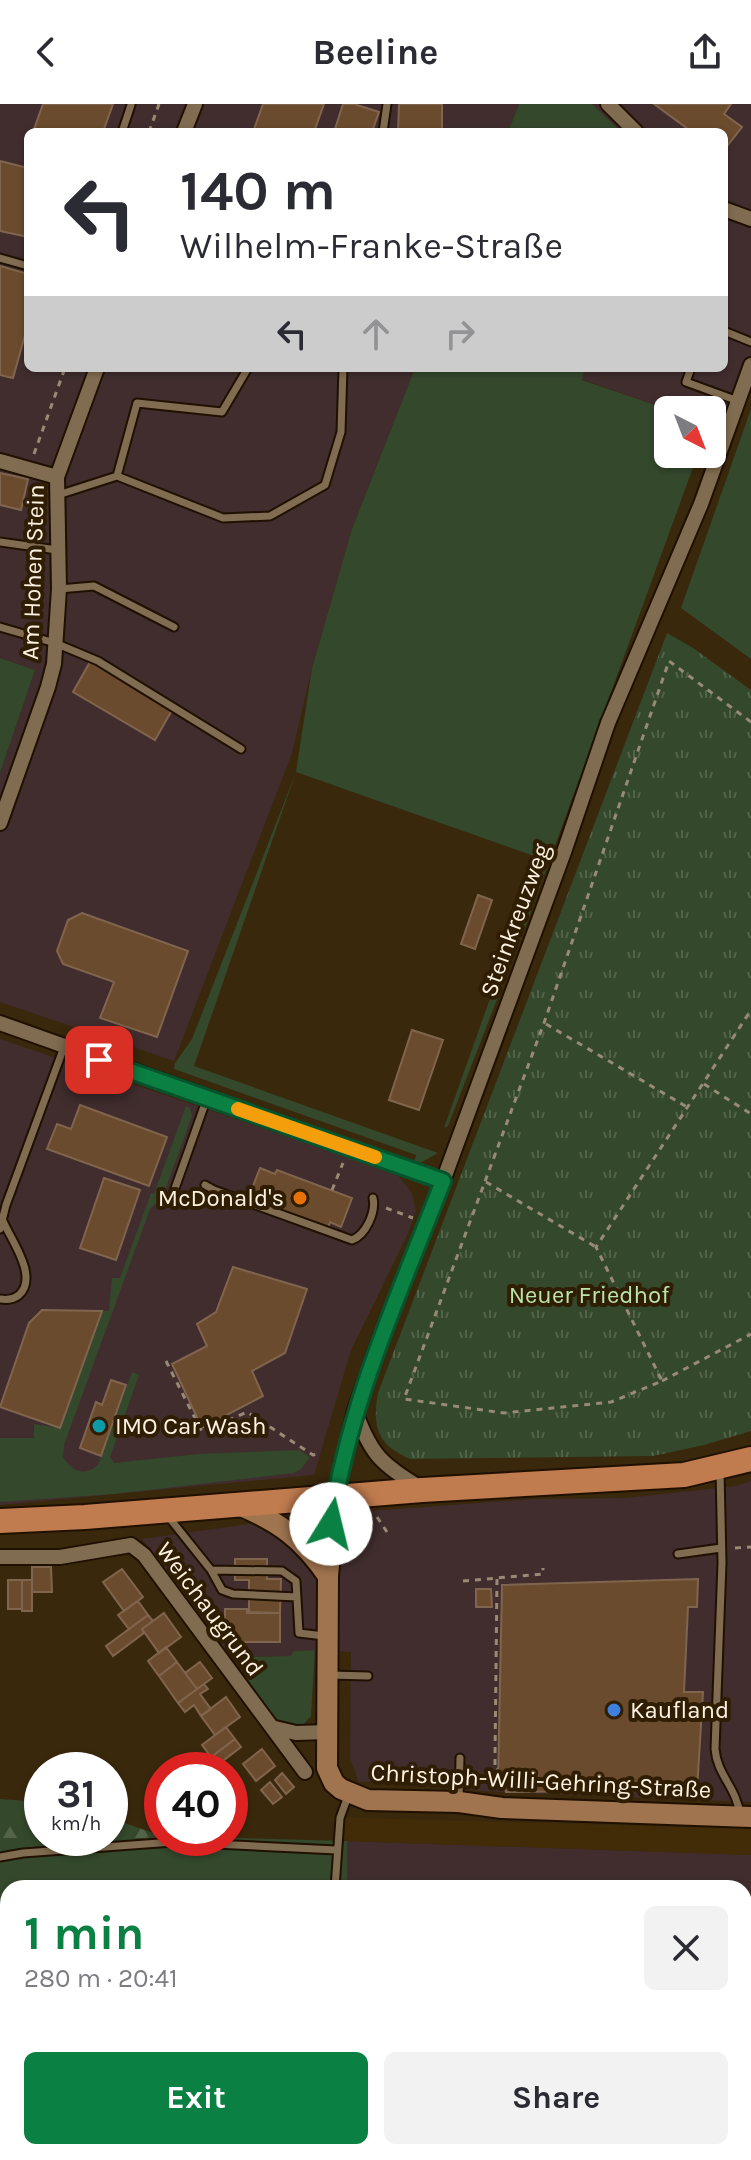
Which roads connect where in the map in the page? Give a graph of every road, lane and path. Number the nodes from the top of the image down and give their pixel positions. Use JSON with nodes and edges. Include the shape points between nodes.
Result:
{"nodes":[{"id":1,"x":159,"y":104,"type":"edge"},
{"id":2,"x":195,"y":104,"type":"edge"},
{"id":3,"x":387,"y":104,"type":"edge"},
{"id":4,"x":608,"y":104,"type":"edge"},
{"id":5,"x":131,"y":105,"type":"edge"},
{"id":6,"x":123,"y":128,"type":"edge"},
{"id":7,"x":150,"y":128,"type":"edge"},
{"id":8,"x":186,"y":128,"type":"edge"},
{"id":9,"x":384,"y":128,"type":"edge"},
{"id":10,"x":632,"y":128,"type":"edge"},
{"id":11,"x":728,"y":210,"type":"edge"},
{"id":12,"x":751,"y":219,"type":"edge"},
{"id":13,"x":0,"y":258,"type":"edge"},
{"id":14,"x":24,"y":265,"type":"edge"},
{"id":15,"x":728,"y":333,"type":"edge"},
{"id":16,"x":751,"y":342,"type":"edge"},
{"id":17,"x":751,"y":365,"type":"edge"},
{"id":18,"x":64,"y":372,"type":"edge"},
{"id":19,"x":96,"y":372,"type":"edge"},
{"id":20,"x":246,"y":372,"type":"edge"},
{"id":21,"x":343,"y":372,"type":"edge"},
{"id":22,"x":690,"y":372,"type":"edge"},
{"id":23,"x":738,"y":401,"type":"junction"},
{"id":24,"x":0,"y":461,"type":"edge"},
{"id":25,"x":28,"y":469,"type":"junction"},
{"id":26,"x":117,"y":476,"type":"junction"},
{"id":27,"x":57,"y":477,"type":"junction"},
{"id":28,"x":57,"y":495,"type":"junction"},
{"id":29,"x":0,"y":542,"type":"edge"},
{"id":30,"x":57,"y":550,"type":"junction"},
{"id":31,"x":59,"y":589,"type":"junction"},
{"id":32,"x":0,"y":627,"type":"edge"},
{"id":33,"x":174,"y":627,"type":"dead end"},
{"id":34,"x":55,"y":643,"type":"junction"},
{"id":35,"x":751,"y":722,"type":"edge"},
{"id":36,"x":241,"y":749,"type":"dead end"},
{"id":37,"x":0,"y":823,"type":"edge"},
{"id":38,"x":751,"y":1010,"type":"edge"},
{"id":39,"x":0,"y":1023,"type":"edge"},
{"id":40,"x":544,"y":1023,"type":"junction"},
{"id":41,"x":64,"y":1047,"type":"junction"},
{"id":42,"x":702,"y":1083,"type":"junction"},
{"id":43,"x":207,"y":1098,"type":"junction"},
{"id":44,"x":687,"y":1107,"type":"junction"},
{"id":45,"x":751,"y":1114,"type":"edge"},
{"id":46,"x":349,"y":1148,"type":"junction"},
{"id":47,"x":443,"y":1181,"type":"junction"},
{"id":48,"x":485,"y":1181,"type":"junction"},
{"id":49,"x":205,"y":1185,"type":"dead end"},
{"id":50,"x":332,"y":1190,"type":"dead end"},
{"id":51,"x":172,"y":1197,"type":"dead end"},
{"id":52,"x":374,"y":1201,"type":"joint"},
{"id":53,"x":427,"y":1223,"type":"junction"},
{"id":54,"x":1,"y":1225,"type":"edge"},
{"id":55,"x":596,"y":1247,"type":"junction"},
{"id":56,"x":0,"y":1299,"type":"edge"},
{"id":57,"x":751,"y":1334,"type":"edge"},
{"id":58,"x":166,"y":1361,"type":"dead end"},
{"id":59,"x":662,"y":1381,"type":"junction"},
{"id":60,"x":355,"y":1410,"type":"junction"},
{"id":61,"x":317,"y":1454,"type":"dead end"},
{"id":62,"x":751,"y":1459,"type":"edge"},
{"id":63,"x":720,"y":1468,"type":"junction"},
{"id":64,"x":422,"y":1490,"type":"junction"},
{"id":65,"x":335,"y":1497,"type":"junction"},
{"id":66,"x":236,"y":1504,"type":"junction"},
{"id":67,"x":163,"y":1510,"type":"junction"},
{"id":68,"x":377,"y":1517,"type":"dead end"},
{"id":69,"x":0,"y":1521,"type":"edge"},
{"id":70,"x":389,"y":1535,"type":"dead end"},
{"id":71,"x":721,"y":1548,"type":"junction"},
{"id":72,"x":678,"y":1554,"type":"dead end"},
{"id":73,"x":0,"y":1557,"type":"edge"},
{"id":74,"x":543,"y":1568,"type":"dead end"},
{"id":75,"x":211,"y":1570,"type":"junction"},
{"id":76,"x":328,"y":1576,"type":"junction"},
{"id":77,"x":497,"y":1579,"type":"junction"},
{"id":78,"x":463,"y":1581,"type":"dead end"},
{"id":79,"x":297,"y":1597,"type":"junction"},
{"id":80,"x":327,"y":1636,"type":"junction"},
{"id":81,"x":328,"y":1675,"type":"junction"},
{"id":82,"x":368,"y":1676,"type":"dead end"},
{"id":83,"x":275,"y":1728,"type":"junction"},
{"id":84,"x":327,"y":1732,"type":"junction"},
{"id":85,"x":460,"y":1758,"type":"dead end"},
{"id":86,"x":498,"y":1770,"type":"dead end"},
{"id":87,"x":305,"y":1772,"type":"dead end"},
{"id":88,"x":349,"y":1794,"type":"junction"},
{"id":89,"x":459,"y":1802,"type":"junction"},
{"id":90,"x":746,"y":1817,"type":"edge"},
{"id":91,"x":336,"y":1850,"type":"junction"},
{"id":92,"x":0,"y":1857,"type":"edge"},
{"id":93,"x":335,"y":1880,"type":"edge"}],
"edges":[{"from":1,"to":7,"type":"path"},
{"from":2,"to":8,"type":"street"},
{"from":3,"to":9,"type":"lane"},
{"from":4,"to":10,"type":"street"},
{"from":5,"to":6,"type":"lane"},
{"from":11,"to":12,"type":"street"},
{"from":13,"to":14,"type":"lane"},
{"from":15,"to":16,"type":"lane"},
{"from":17,"to":23,"type":"street","name":"Steinkreuzweg"},
{"from":18,"to":25,"type":"path"},
{"from":19,"to":27,"type":"street","name":"Am Hohen Stein"},
{"from":20,"to":26,"type":"lane","via":[[222,412],[137,403]]},
{"from":21,"to":26,"type":"lane","via":[[341,432],[325,485],[270,516],[223,518]]},
{"from":22,"to":23,"type":"lane","via":[[686,382]]},
{"from":23,"to":47,"type":"street","name":"Steinkreuzweg","via":[[701,504],[608,723]]},
{"from":24,"to":25,"type":"street"},
{"from":25,"to":27,"type":"street"},
{"from":26,"to":28,"type":"lane"},
{"from":27,"to":28,"type":"street","name":"Am Hohen Stein"},
{"from":28,"to":30,"type":"street","name":"Am Hohen Stein"},
{"from":29,"to":30,"type":"lane"},
{"from":30,"to":31,"type":"street","name":"Am Hohen Stein"},
{"from":31,"to":33,"type":"lane","via":[[94,586]]},
{"from":31,"to":34,"type":"street","name":"Am Hohen Stein"},
{"from":32,"to":34,"type":"lane"},
{"from":34,"to":36,"type":"lane","via":[[98,661]]},
{"from":34,"to":37,"type":"street","name":"Am Hohen Stein","via":[[48,687]]},
{"from":35,"to":40,"type":"path","via":[[669,661]]},
{"from":38,"to":42,"type":"path"},
{"from":39,"to":41,"type":"street"},
{"from":40,"to":44,"type":"path"},
{"from":40,"to":48,"type":"path"},
{"from":41,"to":43,"type":"street"},
{"from":41,"to":54,"type":"lane"},
{"from":42,"to":44,"type":"path"},
{"from":42,"to":45,"type":"path"},
{"from":43,"to":46,"type":"street"},
{"from":43,"to":51,"type":"lane"},
{"from":44,"to":55,"type":"path"},
{"from":46,"to":47,"type":"street"},
{"from":46,"to":50,"type":"path"},
{"from":47,"to":53,"type":"street","name":"Steinkreuzweg"},
{"from":48,"to":55,"type":"path"},
{"from":48,"to":59,"type":"path","via":[[404,1399],[504,1413],[611,1402]]},
{"from":49,"to":52,"type":"lane","via":[[346,1240],[362,1235]]},
{"from":52,"to":53,"type":"path"},
{"from":53,"to":60,"type":"street","name":"Steinkreuzweg"},
{"from":54,"to":56,"type":"lane","via":[[27,1278],[17,1296]]},
{"from":55,"to":59,"type":"path"},
{"from":57,"to":59,"type":"path"},
{"from":58,"to":61,"type":"path","via":[[202,1432],[247,1412]]},
{"from":60,"to":64,"type":"street","via":[[372,1452]]},
{"from":60,"to":65,"type":"street","name":"Steinkreuzweg"},
{"from":62,"to":63,"type":"main road"},
{"from":63,"to":64,"type":"main road","via":[[658,1477]]},
{"from":63,"to":71,"type":"lane"},
{"from":64,"to":65,"type":"main road"},
{"from":65,"to":66,"type":"main road"},
{"from":65,"to":76,"type":"street","name":"Christoph-Willi-Gehring-Straße"},
{"from":66,"to":67,"type":"main road"},
{"from":66,"to":76,"type":"street","via":[[291,1533]]},
{"from":67,"to":69,"type":"main road"},
{"from":67,"to":75,"type":"lane"},
{"from":68,"to":70,"type":"path"},
{"from":71,"to":72,"type":"lane"},
{"from":71,"to":90,"type":"lane","via":[[715,1749],[719,1768]]},
{"from":73,"to":83,"type":"street","name":"Weichaugrund","via":[[60,1557],[131,1545],[144,1555]]},
{"from":74,"to":77,"type":"path","via":[[543,1574]]},
{"from":75,"to":79,"type":"lane","via":[[222,1590],[233,1594]]},
{"from":75,"to":79,"type":"lane","via":[[282,1571],[296,1581]]},
{"from":76,"to":80,"type":"street","name":"Christoph-Willi-Gehring-Straße"},
{"from":77,"to":78,"type":"path"},
{"from":77,"to":86,"type":"path"},
{"from":79,"to":80,"type":"lane","via":[[299,1633]]},
{"from":80,"to":81,"type":"street","name":"Christoph-Willi-Gehring-Straße"},
{"from":81,"to":82,"type":"lane"},
{"from":81,"to":84,"type":"street","name":"Christoph-Willi-Gehring-Straße"},
{"from":83,"to":84,"type":"street"},
{"from":83,"to":87,"type":"street","name":"Weichaugrund"},
{"from":84,"to":88,"type":"street","name":"Christoph-Willi-Gehring-Straße","via":[[327,1768],[334,1783]]},
{"from":85,"to":89,"type":"lane"},
{"from":88,"to":89,"type":"street","name":"Christoph-Willi-Gehring-Straße","via":[[368,1800]]},
{"from":88,"to":91,"type":"lane"},
{"from":89,"to":90,"type":"street","name":"Christoph-Willi-Gehring-Straße"},
{"from":91,"to":92,"type":"lane","via":[[173,1842]]},
{"from":91,"to":93,"type":"lane"}]}
